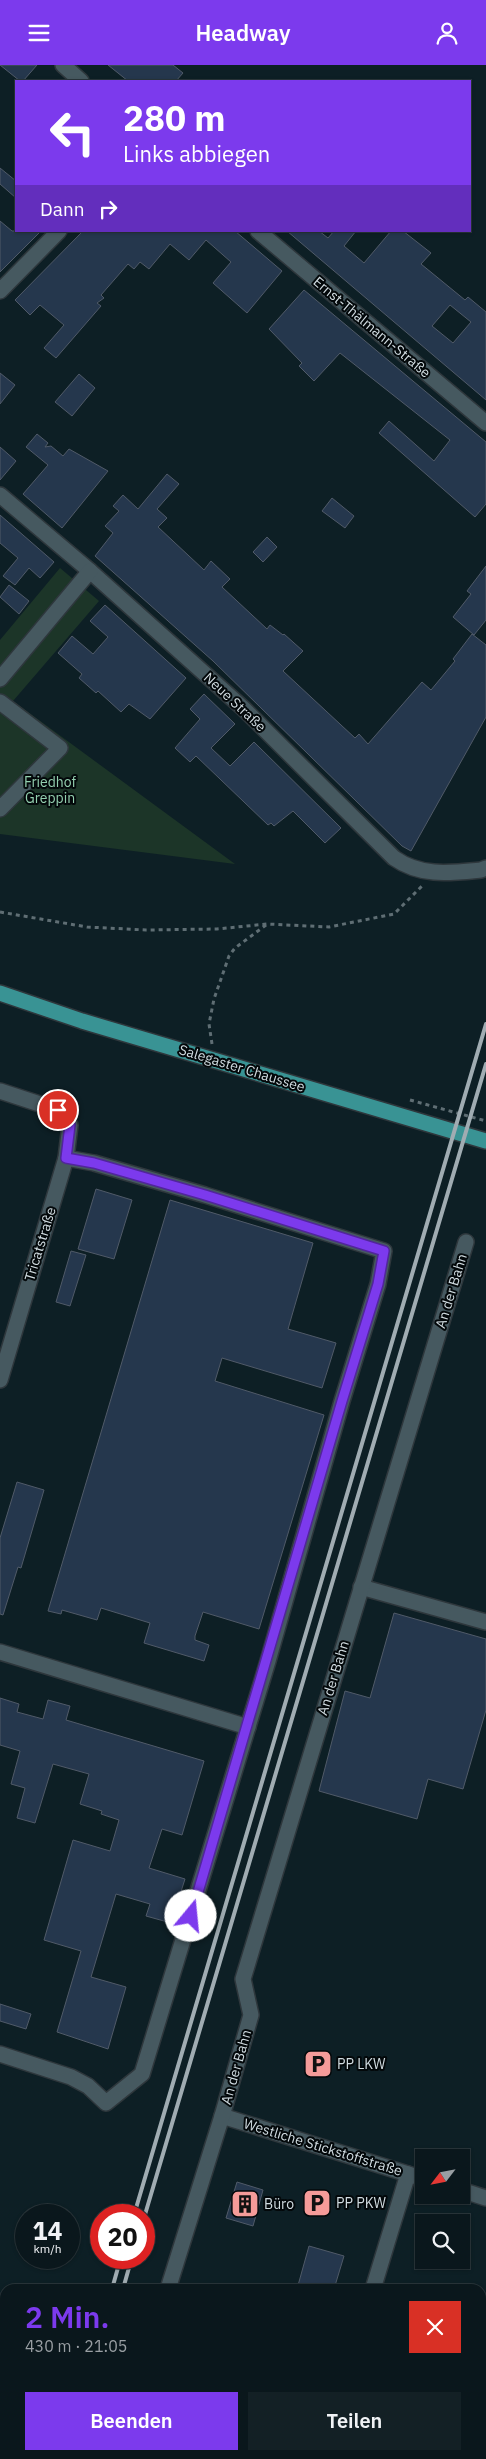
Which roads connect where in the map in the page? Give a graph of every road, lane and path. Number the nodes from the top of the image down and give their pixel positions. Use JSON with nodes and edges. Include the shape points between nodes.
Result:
{"nodes":[{"id":1,"x":62,"y":65,"type":"edge"},
{"id":2,"x":80,"y":80,"type":"edge"},
{"id":3,"x":58,"y":232,"type":"edge"},
{"id":4,"x":259,"y":232,"type":"edge"},
{"id":5,"x":0,"y":291,"type":"edge"},
{"id":6,"x":486,"y":423,"type":"edge"},
{"id":7,"x":0,"y":495,"type":"edge"},
{"id":8,"x":90,"y":571,"type":"junction"},
{"id":9,"x":0,"y":679,"type":"edge"},
{"id":10,"x":0,"y":701,"type":"edge"},
{"id":11,"x":0,"y":809,"type":"edge"},
{"id":12,"x":484,"y":869,"type":"edge"},
{"id":13,"x":435,"y":873,"type":"junction"},
{"id":14,"x":0,"y":913,"type":"edge"},
{"id":15,"x":267,"y":924,"type":"junction"},
{"id":16,"x":0,"y":993,"type":"edge"},
{"id":17,"x":212,"y":1044,"type":"dead end"},
{"id":18,"x":0,"y":1091,"type":"edge"},
{"id":19,"x":444,"y":1109,"type":"dead end"},
{"id":20,"x":486,"y":1121,"type":"edge"},
{"id":21,"x":486,"y":1141,"type":"edge"},
{"id":22,"x":66,"y":1158,"type":"junction"},
{"id":23,"x":466,"y":1242,"type":"dead end"},
{"id":24,"x":0,"y":1380,"type":"edge"},
{"id":25,"x":360,"y":1587,"type":"junction"},
{"id":26,"x":486,"y":1623,"type":"edge"},
{"id":27,"x":0,"y":1652,"type":"edge"},
{"id":28,"x":248,"y":1727,"type":"junction"},
{"id":29,"x":0,"y":2054,"type":"edge"},
{"id":30,"x":222,"y":2116,"type":"junction"},
{"id":31,"x":408,"y":2174,"type":"junction"},
{"id":32,"x":415,"y":2176,"type":"edge"},
{"id":33,"x":470,"y":2193,"type":"edge"},
{"id":34,"x":486,"y":2198,"type":"edge"},
{"id":35,"x":170,"y":2284,"type":"edge"},
{"id":36,"x":375,"y":2284,"type":"edge"}],
"edges":[{"from":1,"to":2,"type":"street"},
{"from":3,"to":5,"type":"street"},
{"from":4,"to":6,"type":"street","name":"Ernst-Thälmann-Straße"},
{"from":7,"to":8,"type":"street","name":"Neue Straße"},
{"from":8,"to":9,"type":"street"},
{"from":8,"to":13,"type":"street","name":"Neue Straße","via":[[244,709],[394,858],[405,865]]},
{"from":10,"to":11,"type":"street","via":[[60,748]]},
{"from":12,"to":13,"type":"street","name":"Neue Straße"},
{"from":13,"to":15,"type":"path","via":[[394,914],[329,927]]},
{"from":14,"to":15,"type":"path","via":[[87,927],[146,930]]},
{"from":15,"to":17,"type":"path","via":[[229,956],[209,1024]]},
{"from":16,"to":21,"type":"main road","name":"Salegaster Chaussee","via":[[82,1021]]},
{"from":18,"to":22,"type":"street","name":"Tricatstraße","via":[[58,1110],[70,1125]]},
{"from":19,"to":20,"type":"path"},
{"from":22,"to":24,"type":"street","name":"Tricatstraße"},
{"from":22,"to":28,"type":"street","via":[[94,1163],[384,1251],[378,1284]]},
{"from":23,"to":25,"type":"street","name":"An der Bahn"},
{"from":25,"to":26,"type":"street"},
{"from":25,"to":30,"type":"street","name":"An der Bahn","via":[[243,1979],[251,2015]]},
{"from":27,"to":28,"type":"street"},
{"from":28,"to":29,"type":"street","via":[[142,2074],[106,2103],[88,2086],[71,2077]]},
{"from":30,"to":31,"type":"street","name":"Westliche Stickstoffstraße"},
{"from":30,"to":35,"type":"street","name":"An der Bahn"},
{"from":31,"to":32,"type":"street","name":"Westliche Stickstoffstraße"},
{"from":31,"to":36,"type":"street"},
{"from":33,"to":34,"type":"street"}]}
